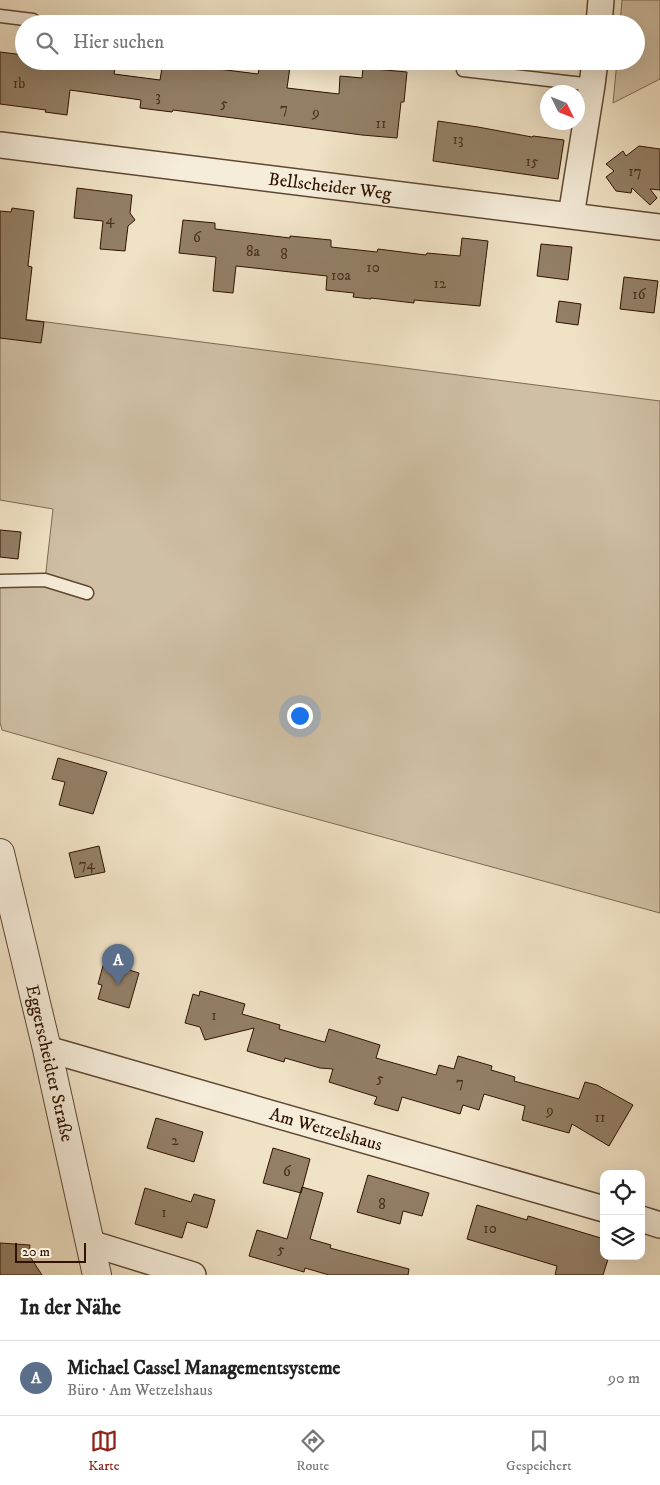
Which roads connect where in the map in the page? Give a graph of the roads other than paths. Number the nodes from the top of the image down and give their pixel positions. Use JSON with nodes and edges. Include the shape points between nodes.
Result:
{"nodes":[{"id":1,"x":601,"y":0,"type":"edge"},
{"id":2,"x":600,"y":15,"type":"edge"},
{"id":3,"x":0,"y":16,"type":"edge"},
{"id":4,"x":15,"y":18,"type":"edge"},
{"id":5,"x":463,"y":70,"type":"dead end"},
{"id":6,"x":594,"y":73,"type":"edge"},
{"id":7,"x":0,"y":145,"type":"edge"},
{"id":8,"x":571,"y":216,"type":"junction"},
{"id":9,"x":660,"y":227,"type":"edge"},
{"id":10,"x":0,"y":580,"type":"edge"},
{"id":11,"x":87,"y":593,"type":"dead end"},
{"id":12,"x":0,"y":852,"type":"edge"},
{"id":13,"x":47,"y":1049,"type":"junction"},
{"id":14,"x":600,"y":1207,"type":"edge"},
{"id":15,"x":645,"y":1220,"type":"edge"},
{"id":16,"x":660,"y":1225,"type":"edge"},
{"id":17,"x":90,"y":1242,"type":"junction"},
{"id":18,"x":97,"y":1275,"type":"edge"},
{"id":19,"x":193,"y":1275,"type":"edge"}],
"edges":[{"from":1,"to":2,"type":"street"},
{"from":3,"to":4,"type":"lane"},
{"from":5,"to":6,"type":"lane"},
{"from":6,"to":8,"type":"street"},
{"from":7,"to":8,"type":"street","name":"Bellscheider Weg"},
{"from":8,"to":9,"type":"street","name":"Bellscheider Weg"},
{"from":10,"to":11,"type":"lane","via":[[44,580]]},
{"from":12,"to":13,"type":"street","name":"Eggerscheidter Straße"},
{"from":13,"to":14,"type":"street","name":"Am Wetzelshaus"},
{"from":13,"to":17,"type":"street","name":"Eggerscheidter Straße"},
{"from":15,"to":16,"type":"street"},
{"from":17,"to":18,"type":"street","name":"Eggerscheidter Straße"},
{"from":17,"to":19,"type":"street"}]}
